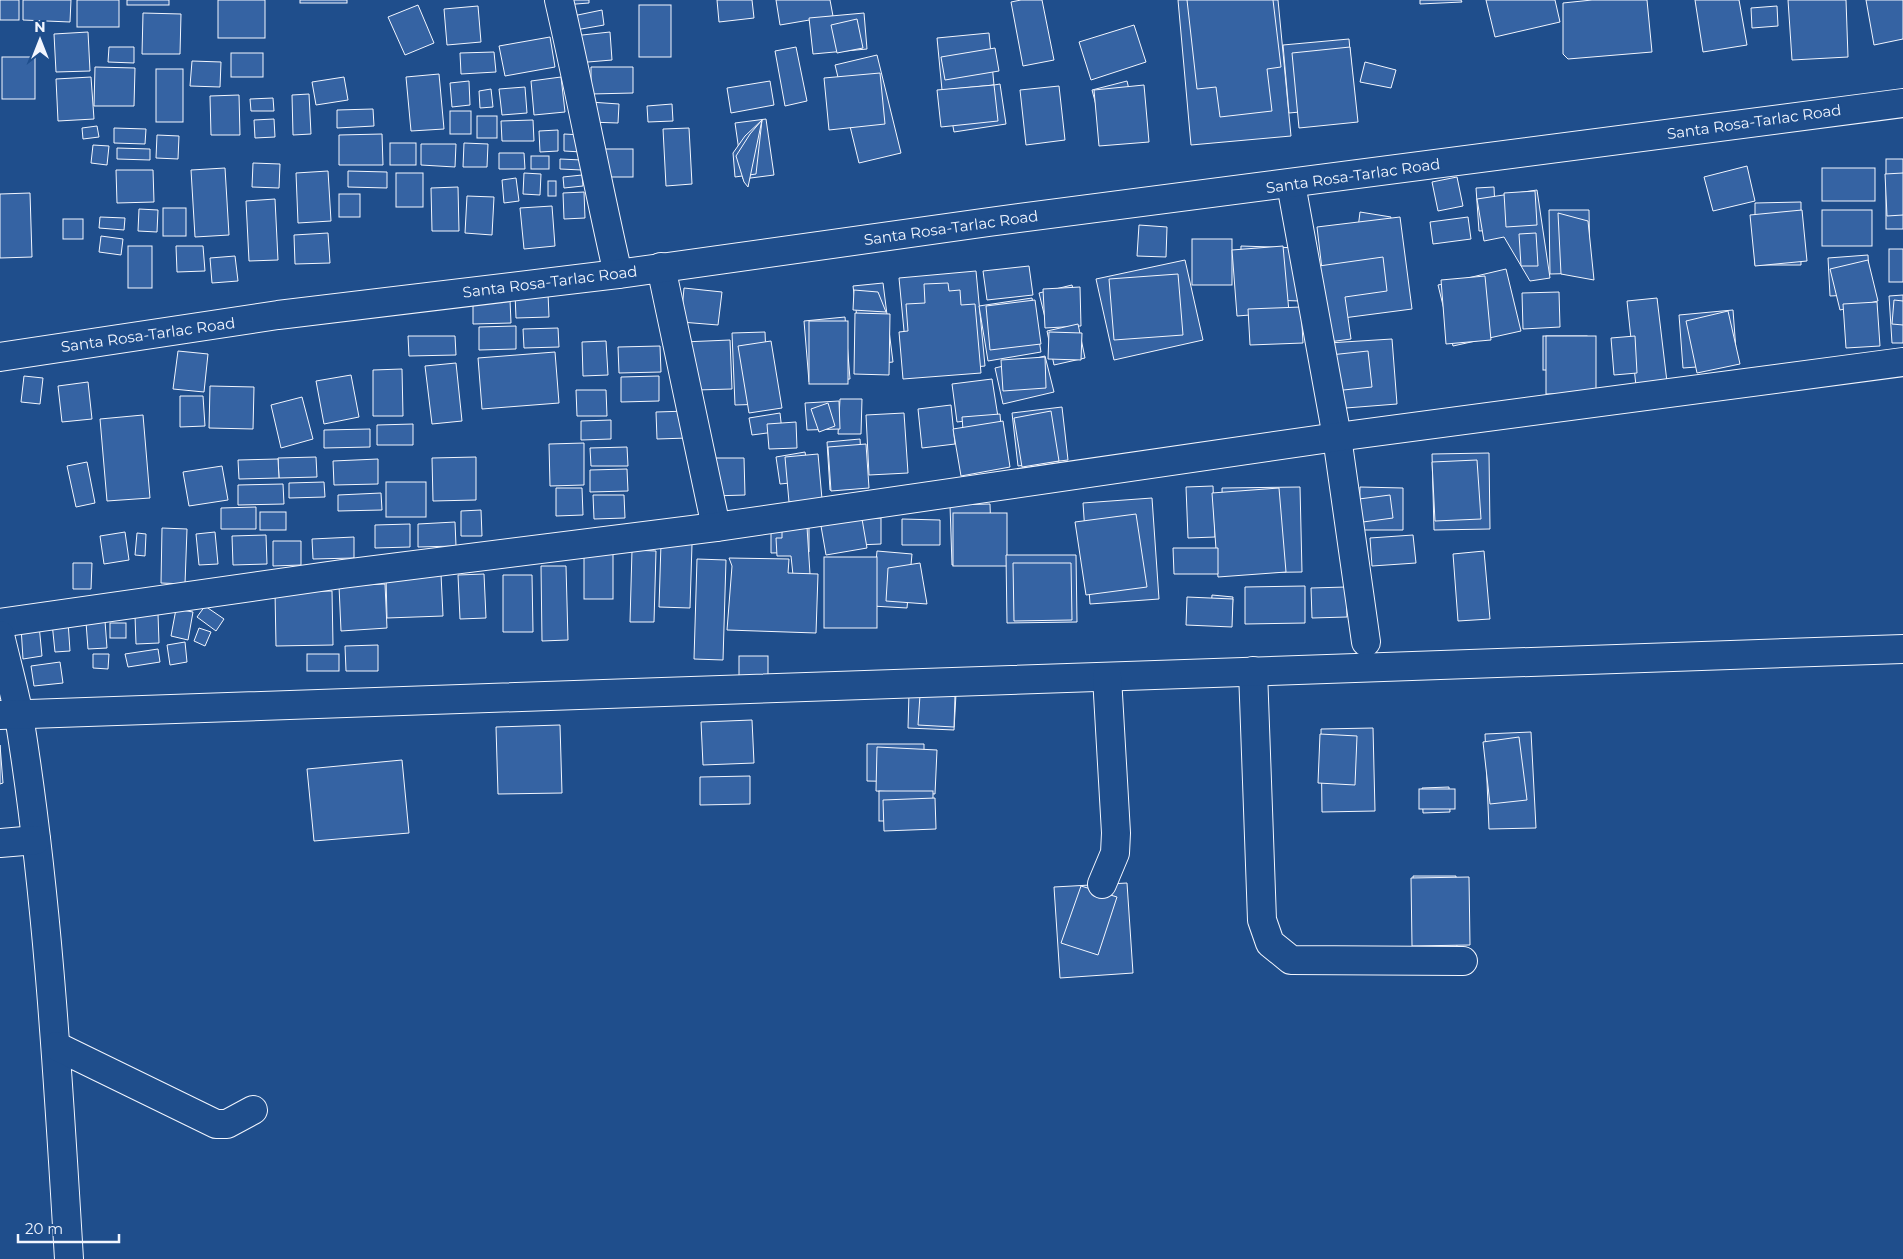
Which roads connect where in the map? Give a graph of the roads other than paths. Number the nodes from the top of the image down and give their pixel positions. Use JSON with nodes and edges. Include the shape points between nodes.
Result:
{"nodes":[{"id":1,"x":559,"y":0,"type":"edge"},
{"id":2,"x":1903,"y":103,"type":"edge"},
{"id":3,"x":1291,"y":184,"type":"junction"},
{"id":4,"x":660,"y":267,"type":"junction"},
{"id":5,"x":618,"y":274,"type":"junction"},
{"id":6,"x":0,"y":356,"type":"edge"},
{"id":7,"x":1903,"y":362,"type":"edge"},
{"id":8,"x":1337,"y":436,"type":"junction"},
{"id":9,"x":716,"y":527,"type":"junction"},
{"id":10,"x":0,"y":623,"type":"edge"},
{"id":11,"x":0,"y":635,"type":"edge"},
{"id":12,"x":1366,"y":642,"type":"dead end"},
{"id":13,"x":1903,"y":649,"type":"edge"},
{"id":14,"x":1253,"y":671,"type":"junction"},
{"id":15,"x":1107,"y":678,"type":"junction"},
{"id":16,"x":9,"y":714,"type":"edge"},
{"id":17,"x":36,"y":840,"type":"junction"},
{"id":18,"x":0,"y":843,"type":"edge"},
{"id":19,"x":1102,"y":884,"type":"dead end"},
{"id":20,"x":1463,"y":961,"type":"dead end"},
{"id":21,"x":56,"y":1046,"type":"junction"},
{"id":22,"x":253,"y":1110,"type":"dead end"},
{"id":23,"x":69,"y":1259,"type":"edge"}],
"edges":[{"from":1,"to":5,"type":"main road"},
{"from":2,"to":3,"type":"main road","name":"Santa Rosa-Tarlac Road"},
{"from":3,"to":4,"type":"main road","name":"Santa Rosa-Tarlac Road"},
{"from":3,"to":8,"type":"main road"},
{"from":4,"to":5,"type":"main road","name":"Santa Rosa-Tarlac Road"},
{"from":4,"to":9,"type":"main road"},
{"from":5,"to":6,"type":"main road","name":"Santa Rosa-Tarlac Road","via":[[278,316]]},
{"from":7,"to":8,"type":"main road"},
{"from":8,"to":9,"type":"main road"},
{"from":8,"to":12,"type":"main road"},
{"from":9,"to":10,"type":"main road","via":[[342,574]]},
{"from":11,"to":16,"type":"main road"},
{"from":13,"to":14,"type":"main road"},
{"from":14,"to":15,"type":"main road"},
{"from":14,"to":20,"type":"main road","via":[[1262,920],[1270,943],[1291,960]]},
{"from":15,"to":16,"type":"main road"},
{"from":15,"to":19,"type":"main road","via":[[1116,833],[1115,853]]},
{"from":16,"to":17,"type":"main road"},
{"from":17,"to":18,"type":"main road"},
{"from":17,"to":21,"type":"main road"},
{"from":21,"to":22,"type":"main road","via":[[216,1124],[227,1124]]},
{"from":21,"to":23,"type":"main road"}]}
